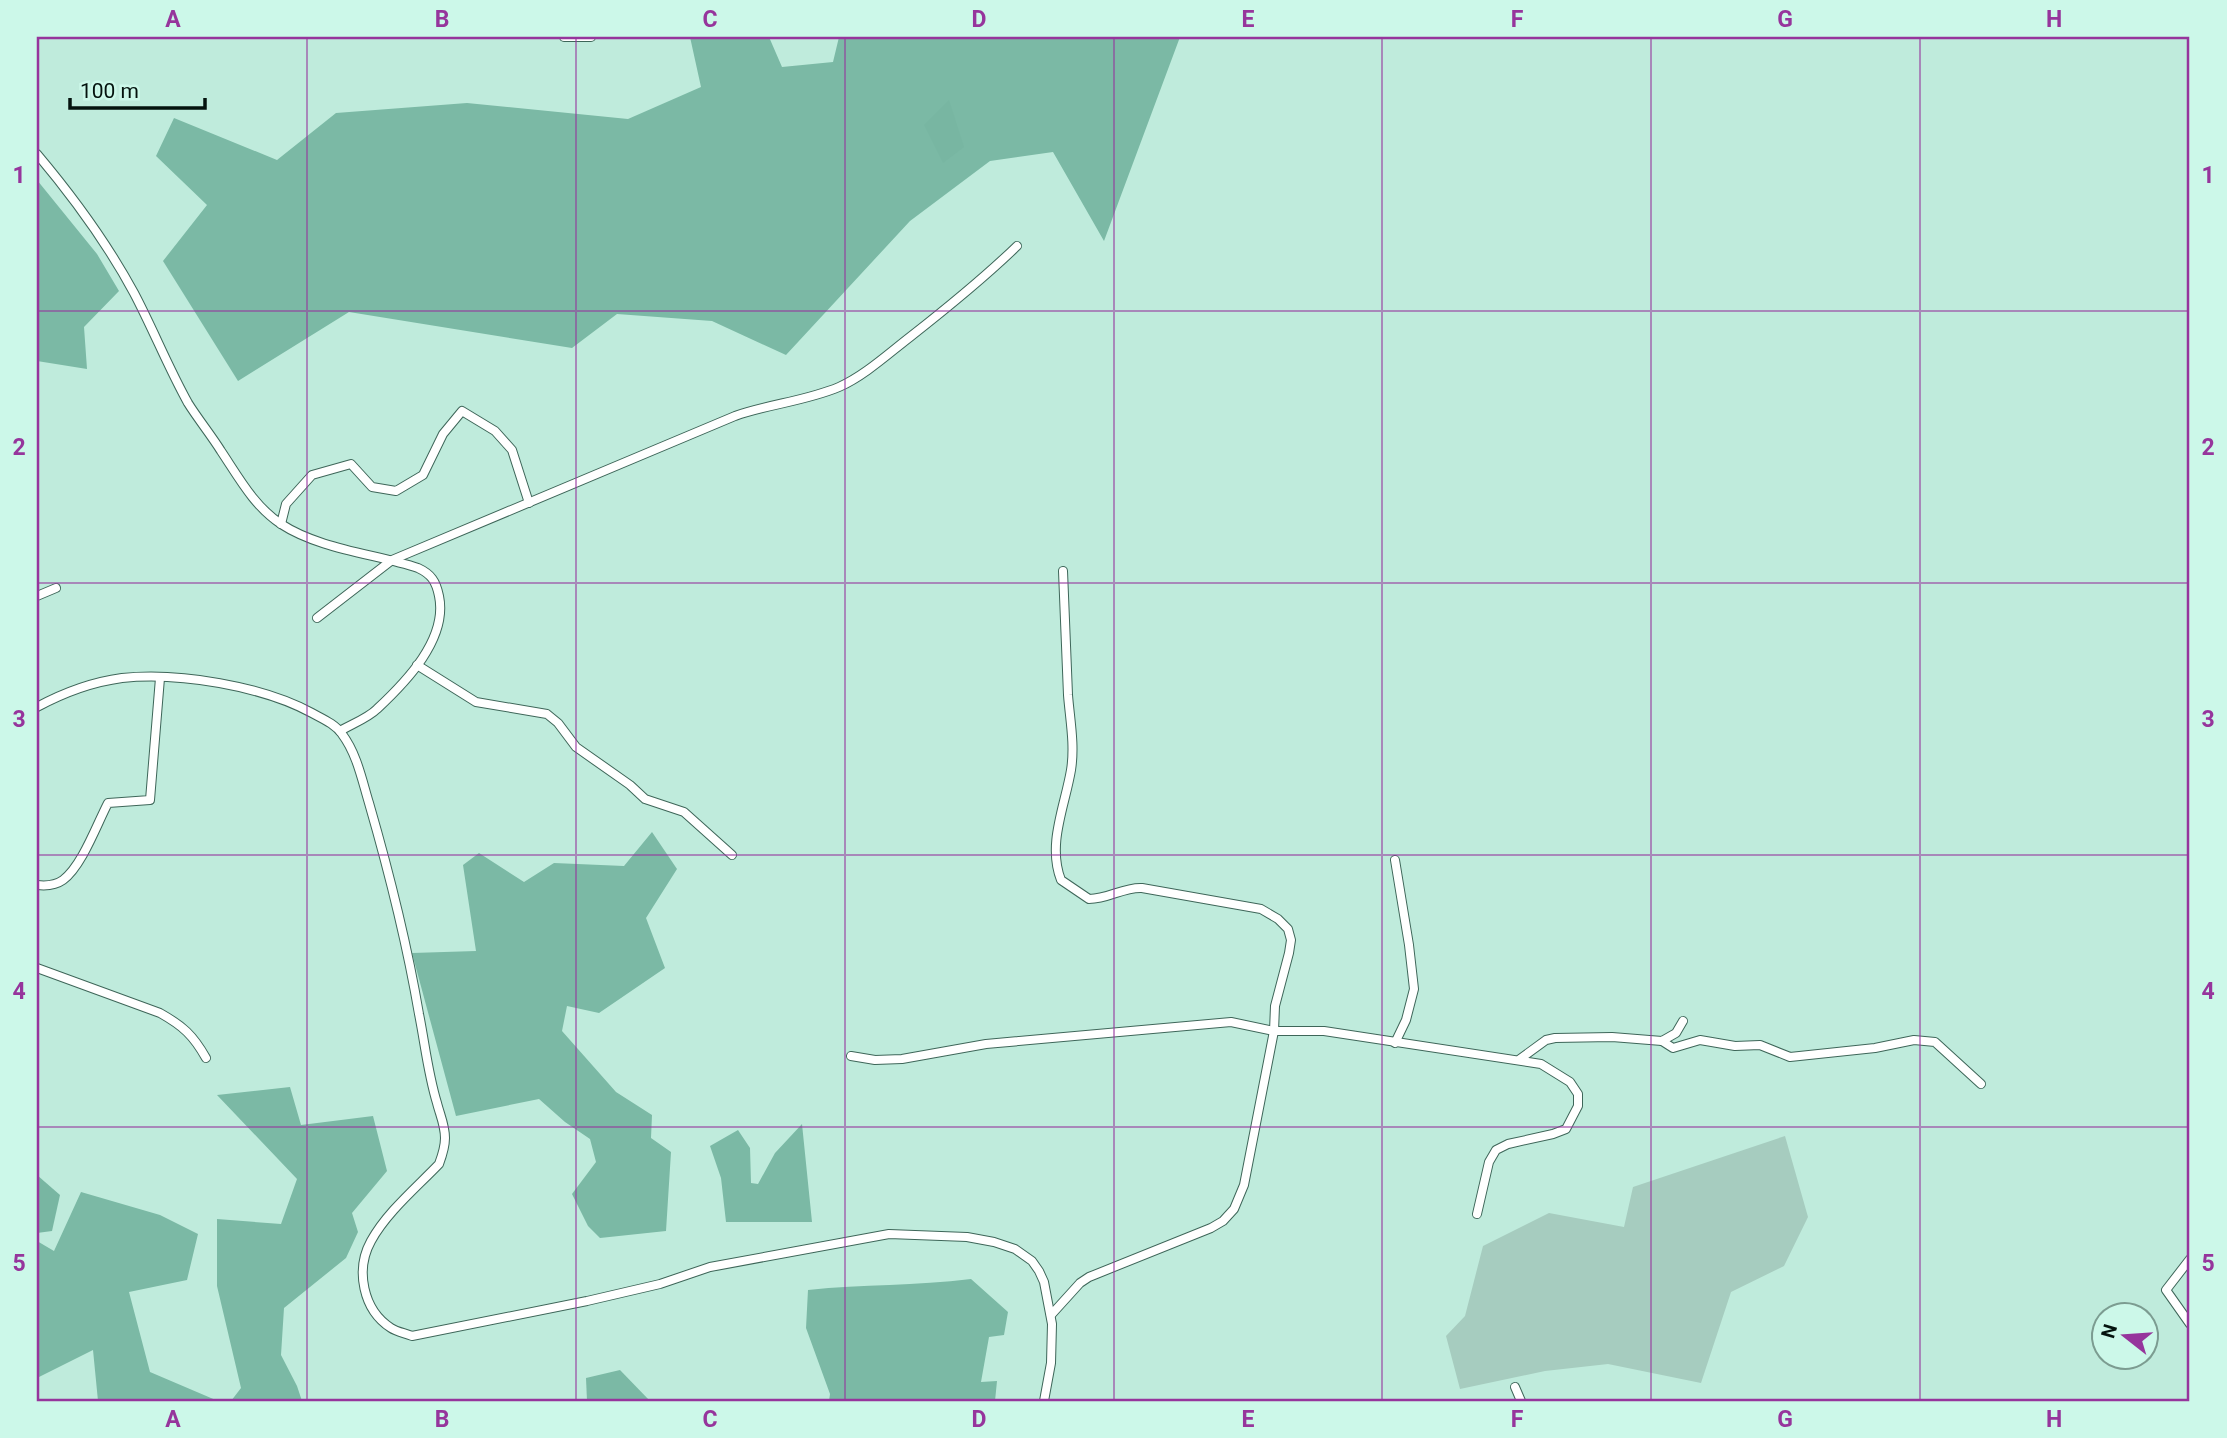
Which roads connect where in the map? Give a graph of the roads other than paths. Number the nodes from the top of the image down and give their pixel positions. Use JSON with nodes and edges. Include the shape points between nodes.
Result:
{"nodes":[{"id":1,"x":564,"y":37,"type":"edge"},
{"id":2,"x":591,"y":37,"type":"edge"},
{"id":3,"x":37,"y":154,"type":"edge"},
{"id":4,"x":1017,"y":246,"type":"dead end"},
{"id":5,"x":529,"y":503,"type":"junction"},
{"id":6,"x":281,"y":524,"type":"junction"},
{"id":7,"x":392,"y":560,"type":"junction"},
{"id":8,"x":1063,"y":571,"type":"dead end"},
{"id":9,"x":56,"y":588,"type":"dead end"},
{"id":10,"x":37,"y":596,"type":"edge"},
{"id":11,"x":317,"y":618,"type":"dead end"},
{"id":12,"x":417,"y":665,"type":"junction"},
{"id":13,"x":160,"y":678,"type":"junction"},
{"id":14,"x":37,"y":707,"type":"edge"},
{"id":15,"x":340,"y":731,"type":"junction"},
{"id":16,"x":732,"y":855,"type":"dead end"},
{"id":17,"x":1395,"y":860,"type":"dead end"},
{"id":18,"x":37,"y":885,"type":"edge"},
{"id":19,"x":37,"y":968,"type":"edge"},
{"id":20,"x":1683,"y":1021,"type":"dead end"},
{"id":21,"x":1274,"y":1031,"type":"junction"},
{"id":22,"x":1662,"y":1041,"type":"junction"},
{"id":23,"x":1395,"y":1043,"type":"junction"},
{"id":24,"x":851,"y":1056,"type":"dead end"},
{"id":25,"x":206,"y":1058,"type":"dead end"},
{"id":26,"x":1520,"y":1059,"type":"junction"},
{"id":27,"x":1980,"y":1084,"type":"dead end"},
{"id":28,"x":1477,"y":1214,"type":"dead end"},
{"id":29,"x":2190,"y":1259,"type":"edge"},
{"id":30,"x":1051,"y":1315,"type":"junction"},
{"id":31,"x":2190,"y":1324,"type":"edge"},
{"id":32,"x":1515,"y":1387,"type":"dead end"},
{"id":33,"x":1044,"y":1401,"type":"edge"},
{"id":34,"x":1521,"y":1401,"type":"edge"}],
"edges":[{"from":1,"to":2,"type":"street"},
{"from":3,"to":6,"type":"street","via":[[105,243],[189,404],[244,487]]},
{"from":4,"to":5,"type":"street","via":[[959,299],[840,386],[761,406]]},
{"from":5,"to":6,"type":"street","via":[[512,450],[495,431],[462,411],[443,434],[423,475],[396,491],[372,486],[351,464],[312,475],[286,504]]},
{"from":5,"to":7,"type":"street"},
{"from":6,"to":7,"type":"street","via":[[319,541]]},
{"from":7,"to":11,"type":"street"},
{"from":7,"to":12,"type":"street","via":[[429,573],[440,598],[439,624]]},
{"from":8,"to":21,"type":"street","via":[[1072,737],[1071,768],[1058,822],[1056,861],[1061,880],[1089,899],[1142,888],[1261,909],[1278,919],[1291,940],[1275,1006]]},
{"from":9,"to":10,"type":"street"},
{"from":12,"to":15,"type":"street","via":[[375,712]]},
{"from":12,"to":16,"type":"street","via":[[476,702],[547,714],[576,747],[645,799],[684,812]]},
{"from":13,"to":14,"type":"street","via":[[101,682]]},
{"from":13,"to":15,"type":"street","via":[[265,693]]},
{"from":13,"to":18,"type":"street","via":[[150,800],[108,803],[65,879]]},
{"from":15,"to":30,"type":"street","via":[[356,760],[376,827],[445,1139],[439,1164],[379,1229],[364,1260],[369,1305],[392,1329],[412,1336],[587,1301],[710,1267],[888,1234],[967,1237],[1015,1249],[1039,1271]]},
{"from":17,"to":23,"type":"street","via":[[1414,989]]},
{"from":19,"to":25,"type":"street","via":[[160,1013],[194,1038]]},
{"from":20,"to":22,"type":"street","via":[[1676,1033]]},
{"from":21,"to":23,"type":"street","via":[[1324,1031]]},
{"from":21,"to":24,"type":"street","via":[[1248,1024],[1213,1023],[986,1044],[902,1059]]},
{"from":21,"to":30,"type":"street","via":[[1244,1185],[1234,1209],[1210,1228],[1088,1277]]},
{"from":22,"to":26,"type":"street","via":[[1555,1038]]},
{"from":22,"to":27,"type":"street","via":[[1673,1048],[1700,1040],[1760,1045],[1790,1058],[1914,1040],[1935,1042]]},
{"from":23,"to":26,"type":"street"},
{"from":26,"to":28,"type":"street","via":[[1541,1064],[1570,1082],[1578,1094],[1578,1106],[1566,1129],[1496,1150]]},
{"from":29,"to":31,"type":"street","via":[[2166,1290]]},
{"from":30,"to":33,"type":"street","via":[[1051,1363]]},
{"from":32,"to":34,"type":"street"}]}
